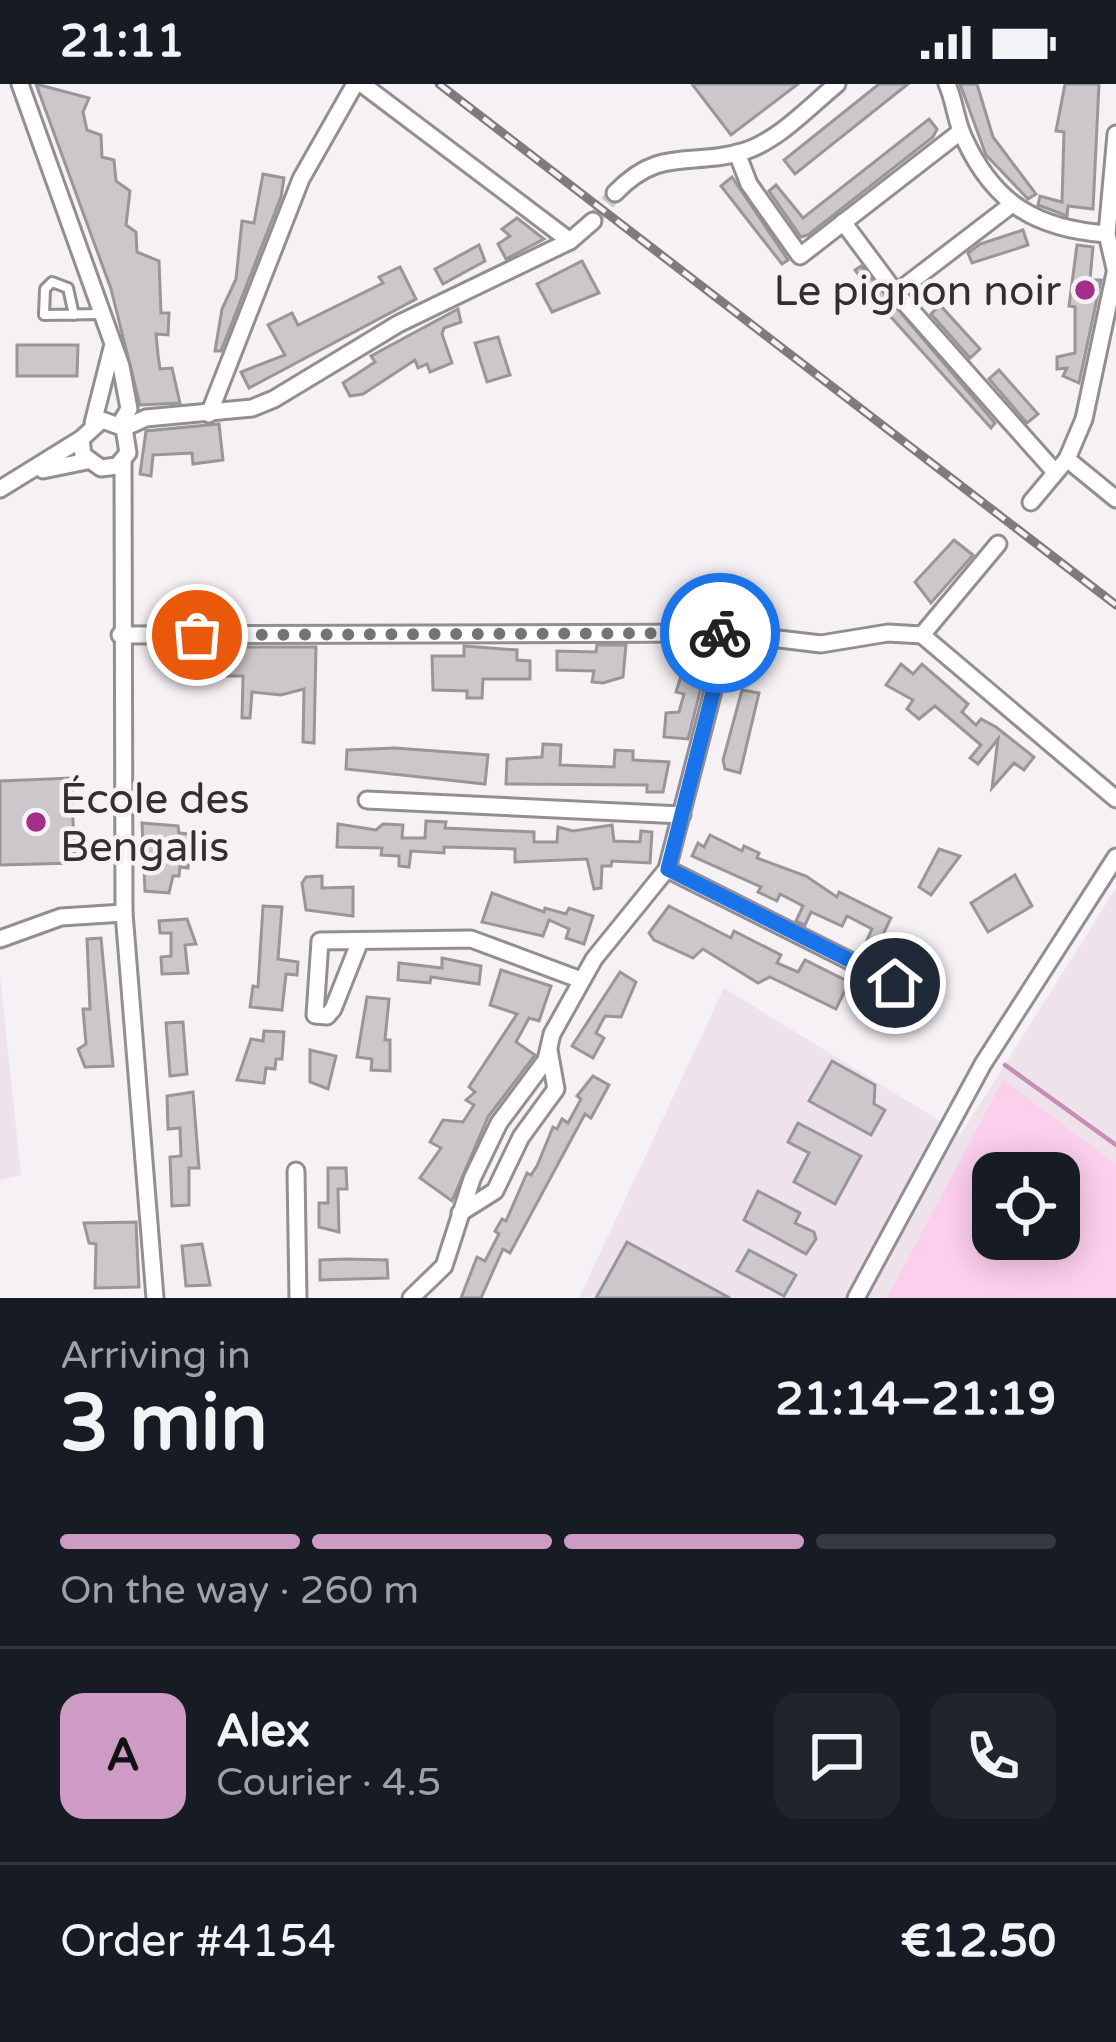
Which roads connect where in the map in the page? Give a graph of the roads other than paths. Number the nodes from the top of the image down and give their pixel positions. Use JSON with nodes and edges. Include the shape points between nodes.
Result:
{"nodes":[{"id":1,"x":20,"y":84,"type":"edge"},
{"id":2,"x":358,"y":84,"type":"edge"},
{"id":3,"x":838,"y":84,"type":"edge"},
{"id":4,"x":947,"y":84,"type":"edge"},
{"id":5,"x":960,"y":132,"type":"junction"},
{"id":6,"x":1116,"y":134,"type":"edge"},
{"id":7,"x":737,"y":153,"type":"junction"},
{"id":8,"x":615,"y":193,"type":"tunnel mouth"},
{"id":9,"x":1011,"y":205,"type":"junction"},
{"id":10,"x":593,"y":221,"type":"tunnel mouth"},
{"id":11,"x":843,"y":222,"type":"junction"},
{"id":12,"x":1107,"y":234,"type":"junction"},
{"id":13,"x":570,"y":241,"type":"junction"},
{"id":14,"x":1116,"y":273,"type":"edge"},
{"id":15,"x":896,"y":293,"type":"junction"},
{"id":16,"x":74,"y":314,"type":"junction"},
{"id":17,"x":102,"y":314,"type":"junction"},
{"id":18,"x":112,"y":348,"type":"junction"},
{"id":19,"x":209,"y":413,"type":"junction"},
{"id":20,"x":93,"y":423,"type":"junction"},
{"id":21,"x":122,"y":426,"type":"junction"},
{"id":22,"x":81,"y":439,"type":"junction"},
{"id":23,"x":123,"y":461,"type":"junction"},
{"id":24,"x":94,"y":465,"type":"junction"},
{"id":25,"x":1061,"y":465,"type":"junction"},
{"id":26,"x":33,"y":472,"type":"junction"},
{"id":27,"x":0,"y":489,"type":"edge"},
{"id":28,"x":1116,"y":499,"type":"edge"},
{"id":29,"x":1031,"y":502,"type":"dead end"},
{"id":30,"x":122,"y":517,"type":"junction"},
{"id":31,"x":998,"y":544,"type":"dead end"},
{"id":32,"x":728,"y":633,"type":"junction"},
{"id":33,"x":120,"y":635,"type":"junction"},
{"id":34,"x":922,"y":635,"type":"junction"},
{"id":35,"x":1116,"y":799,"type":"edge"},
{"id":36,"x":367,"y":800,"type":"dead end"},
{"id":37,"x":682,"y":815,"type":"junction"},
{"id":38,"x":1116,"y":857,"type":"edge"},
{"id":39,"x":668,"y":869,"type":"junction"},
{"id":40,"x":124,"y":913,"type":"junction"},
{"id":41,"x":0,"y":939,"type":"edge"},
{"id":42,"x":360,"y":941,"type":"junction"},
{"id":43,"x":581,"y":980,"type":"junction"},
{"id":44,"x":895,"y":983,"type":"dead end"},
{"id":45,"x":549,"y":1050,"type":"junction"},
{"id":46,"x":536,"y":1074,"type":"junction"},
{"id":47,"x":557,"y":1080,"type":"junction"},
{"id":48,"x":499,"y":1123,"type":"junction"},
{"id":49,"x":521,"y":1137,"type":"junction"},
{"id":50,"x":296,"y":1172,"type":"dead end"},
{"id":51,"x":472,"y":1179,"type":"junction"},
{"id":52,"x":492,"y":1193,"type":"junction"},
{"id":53,"x":460,"y":1213,"type":"junction"},
{"id":54,"x":422,"y":1295,"type":"edge"},
{"id":55,"x":155,"y":1298,"type":"edge"},
{"id":56,"x":298,"y":1298,"type":"edge"},
{"id":57,"x":856,"y":1298,"type":"edge"}],
"edges":[{"from":1,"to":17,"type":"street"},
{"from":2,"to":13,"type":"street"},
{"from":2,"to":19,"type":"street","via":[[301,179]]},
{"from":3,"to":7,"type":"street"},
{"from":4,"to":5,"type":"street"},
{"from":5,"to":9,"type":"street"},
{"from":5,"to":11,"type":"street"},
{"from":6,"to":12,"type":"street"},
{"from":7,"to":8,"type":"street","via":[[658,160]]},
{"from":7,"to":11,"type":"street","via":[[800,256]]},
{"from":9,"to":12,"type":"street","via":[[1027,218]]},
{"from":9,"to":15,"type":"street"},
{"from":10,"to":13,"type":"street"},
{"from":11,"to":15,"type":"street"},
{"from":12,"to":14,"type":"street"},
{"from":13,"to":19,"type":"street","via":[[398,324],[274,399]]},
{"from":14,"to":25,"type":"street","via":[[1101,359]]},
{"from":15,"to":25,"type":"street"},
{"from":16,"to":16,"type":"lane","via":[[44,315],[44,289],[68,288]]},
{"from":16,"to":17,"type":"lane"},
{"from":17,"to":18,"type":"street"},
{"from":18,"to":20,"type":"street"},
{"from":18,"to":21,"type":"street","via":[[129,409]]},
{"from":19,"to":21,"type":"street"},
{"from":20,"to":21,"type":"street"},
{"from":20,"to":22,"type":"street"},
{"from":21,"to":23,"type":"street","via":[[130,444]]},
{"from":22,"to":24,"type":"street"},
{"from":22,"to":26,"type":"street"},
{"from":23,"to":24,"type":"street"},
{"from":23,"to":30,"type":"street"},
{"from":24,"to":26,"type":"street"},
{"from":24,"to":30,"type":"street"},
{"from":25,"to":28,"type":"street"},
{"from":25,"to":29,"type":"street"},
{"from":26,"to":27,"type":"street"},
{"from":30,"to":33,"type":"street"},
{"from":31,"to":34,"type":"street"},
{"from":32,"to":33,"type":"street"},
{"from":32,"to":34,"type":"street","via":[[821,644]]},
{"from":32,"to":37,"type":"street"},
{"from":33,"to":40,"type":"street"},
{"from":34,"to":35,"type":"street"},
{"from":36,"to":37,"type":"street"},
{"from":37,"to":39,"type":"street"},
{"from":38,"to":57,"type":"street","via":[[983,1064]]},
{"from":39,"to":43,"type":"street"},
{"from":39,"to":44,"type":"street"},
{"from":40,"to":41,"type":"street","via":[[61,917]]},
{"from":40,"to":55,"type":"street"},
{"from":42,"to":42,"type":"street","via":[[320,941],[315,1015],[333,1009]]},
{"from":42,"to":43,"type":"street","via":[[471,939]]},
{"from":43,"to":45,"type":"street"},
{"from":45,"to":46,"type":"street"},
{"from":45,"to":47,"type":"street"},
{"from":46,"to":47,"type":"street"},
{"from":46,"to":48,"type":"street"},
{"from":47,"to":49,"type":"street"},
{"from":48,"to":49,"type":"street"},
{"from":48,"to":51,"type":"street"},
{"from":49,"to":52,"type":"street"},
{"from":50,"to":56,"type":"street"},
{"from":51,"to":52,"type":"street"},
{"from":51,"to":53,"type":"street"},
{"from":52,"to":53,"type":"street"},
{"from":53,"to":54,"type":"street","via":[[444,1266]]}]}
